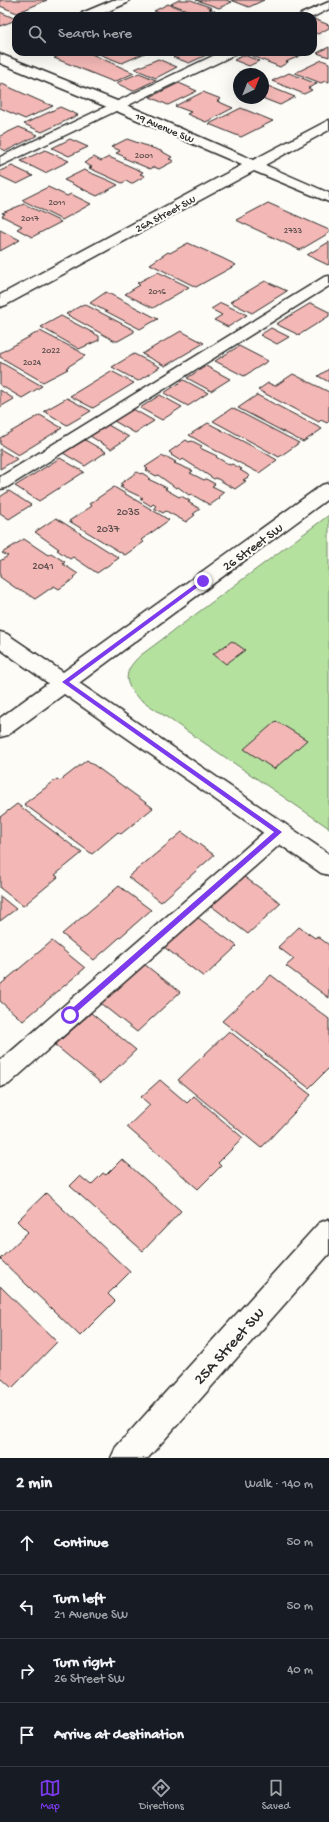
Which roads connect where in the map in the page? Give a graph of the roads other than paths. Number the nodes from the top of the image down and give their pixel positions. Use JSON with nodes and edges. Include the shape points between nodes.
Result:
{"nodes":[{"id":1,"x":123,"y":0,"type":"edge"},
{"id":2,"x":329,"y":5,"type":"edge"},
{"id":3,"x":95,"y":12,"type":"edge"},
{"id":4,"x":314,"y":12,"type":"edge"},
{"id":5,"x":222,"y":56,"type":"edge"},
{"id":6,"x":0,"y":58,"type":"edge"},
{"id":7,"x":117,"y":106,"type":"junction"},
{"id":8,"x":329,"y":124,"type":"edge"},
{"id":9,"x":0,"y":162,"type":"edge"},
{"id":10,"x":253,"y":165,"type":"junction"},
{"id":11,"x":329,"y":198,"type":"edge"},
{"id":12,"x":329,"y":280,"type":"edge"},
{"id":13,"x":0,"y":302,"type":"edge"},
{"id":14,"x":0,"y":484,"type":"edge"},
{"id":15,"x":329,"y":489,"type":"edge"},
{"id":16,"x":0,"y":639,"type":"edge"},
{"id":17,"x":65,"y":682,"type":"junction"},
{"id":18,"x":0,"y":729,"type":"edge"},
{"id":19,"x":279,"y":832,"type":"junction"},
{"id":20,"x":329,"y":866,"type":"edge"},
{"id":21,"x":0,"y":1076,"type":"edge"},
{"id":22,"x":329,"y":1233,"type":"edge"},
{"id":23,"x":127,"y":1458,"type":"edge"}],
"edges":[{"from":1,"to":3,"type":"street"},
{"from":2,"to":4,"type":"lane"},
{"from":5,"to":7,"type":"lane"},
{"from":6,"to":7,"type":"street","name":"19 Avenue SW"},
{"from":7,"to":9,"type":"lane"},
{"from":7,"to":10,"type":"street","name":"19 Avenue SW"},
{"from":8,"to":10,"type":"street","name":"26A Street SW"},
{"from":10,"to":11,"type":"street","name":"19 Avenue SW"},
{"from":10,"to":13,"type":"street","name":"26A Street SW"},
{"from":12,"to":14,"type":"lane"},
{"from":15,"to":17,"type":"street","name":"26 Street SW"},
{"from":16,"to":17,"type":"street"},
{"from":17,"to":18,"type":"street","name":"26 Street SW"},
{"from":17,"to":19,"type":"street"},
{"from":19,"to":20,"type":"street"},
{"from":19,"to":21,"type":"lane"},
{"from":22,"to":23,"type":"street","name":"25A Street SW"}]}
